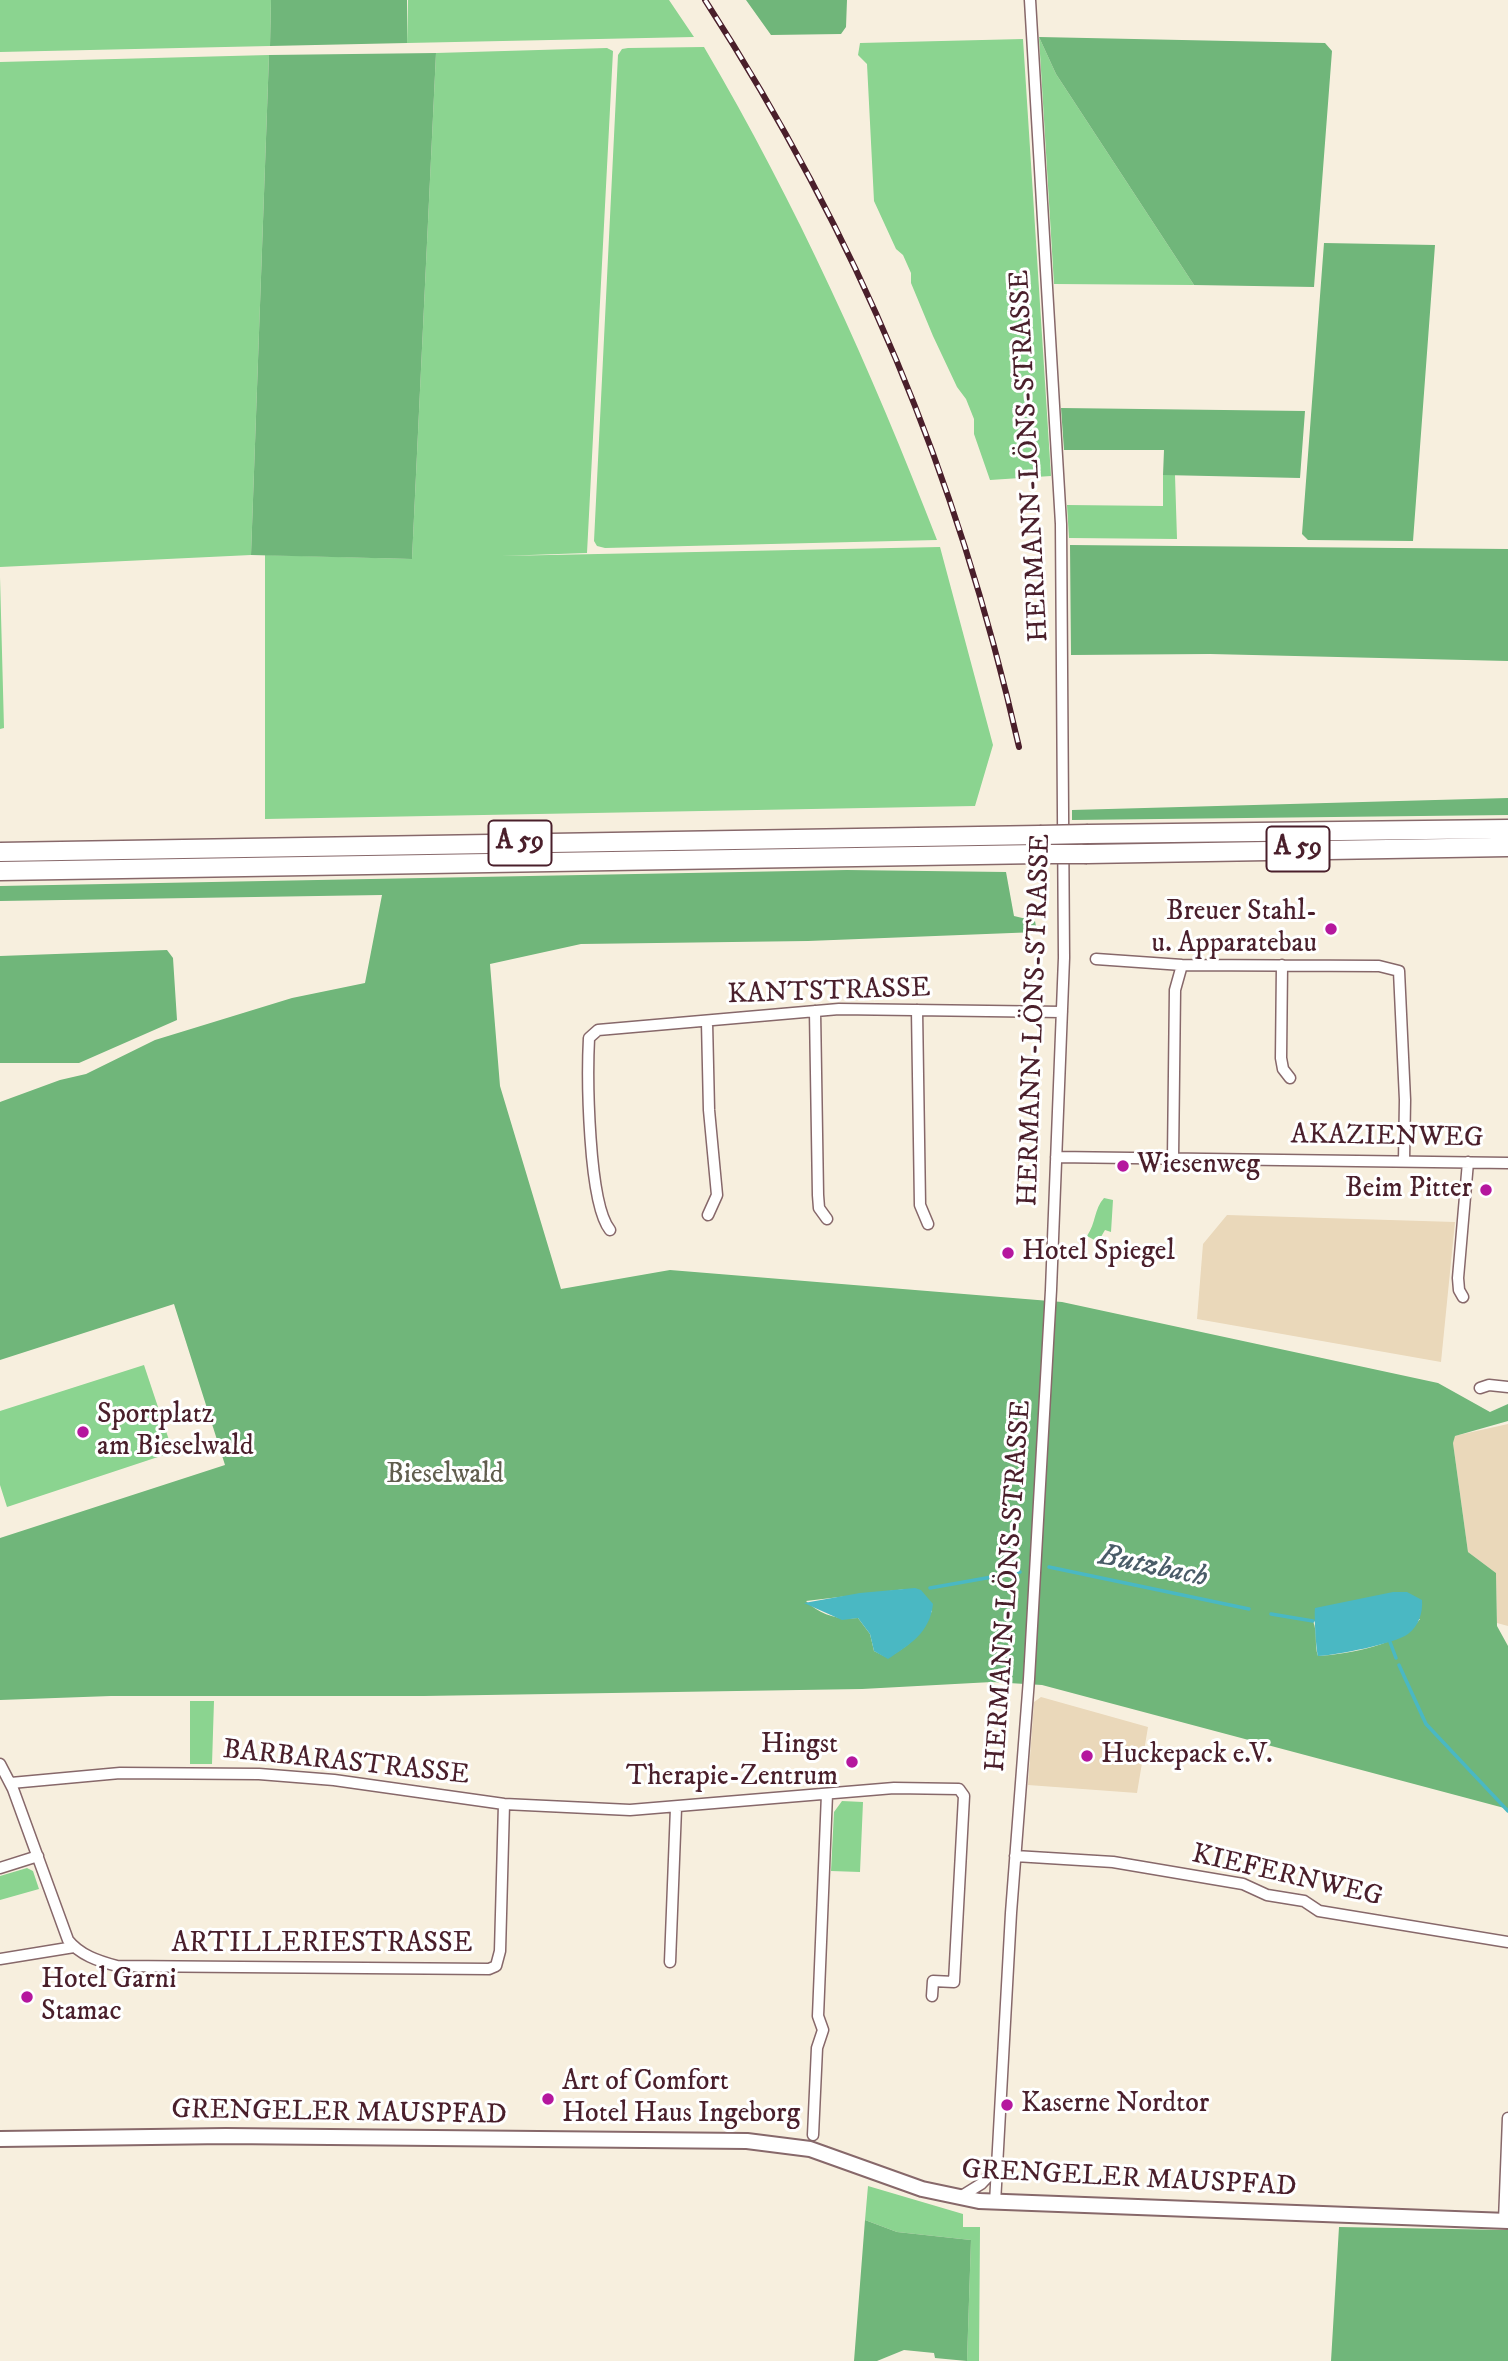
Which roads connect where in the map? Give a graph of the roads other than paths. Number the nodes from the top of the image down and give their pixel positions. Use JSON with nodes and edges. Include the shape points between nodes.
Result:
{"nodes":[{"id":1,"x":1030,"y":0,"type":"edge"},
{"id":2,"x":1508,"y":829,"type":"edge"},
{"id":3,"x":1508,"y":847,"type":"edge"},
{"id":4,"x":0,"y":852,"type":"edge"},
{"id":5,"x":0,"y":871,"type":"edge"},
{"id":6,"x":1096,"y":959,"type":"dead end"},
{"id":7,"x":1182,"y":965,"type":"junction"},
{"id":8,"x":1282,"y":965,"type":"junction"},
{"id":9,"x":917,"y":1010,"type":"junction"},
{"id":10,"x":815,"y":1011,"type":"junction"},
{"id":11,"x":1062,"y":1012,"type":"junction"},
{"id":12,"x":707,"y":1022,"type":"junction"},
{"id":13,"x":1290,"y":1077,"type":"dead end"},
{"id":14,"x":1056,"y":1157,"type":"junction"},
{"id":15,"x":1173,"y":1158,"type":"junction"},
{"id":16,"x":1404,"y":1161,"type":"junction"},
{"id":17,"x":1468,"y":1162,"type":"junction"},
{"id":18,"x":1508,"y":1163,"type":"edge"},
{"id":19,"x":708,"y":1215,"type":"dead end"},
{"id":20,"x":827,"y":1219,"type":"dead end"},
{"id":21,"x":928,"y":1224,"type":"dead end"},
{"id":22,"x":610,"y":1230,"type":"dead end"},
{"id":23,"x":1463,"y":1297,"type":"dead end"},
{"id":24,"x":1508,"y":1387,"type":"edge"},
{"id":25,"x":1480,"y":1388,"type":"dead end"},
{"id":26,"x":0,"y":1764,"type":"edge"},
{"id":27,"x":11,"y":1783,"type":"junction"},
{"id":28,"x":827,"y":1794,"type":"junction"},
{"id":29,"x":504,"y":1804,"type":"junction"},
{"id":30,"x":676,"y":1808,"type":"junction"},
{"id":31,"x":38,"y":1856,"type":"junction"},
{"id":32,"x":1015,"y":1856,"type":"junction"},
{"id":33,"x":0,"y":1868,"type":"edge"},
{"id":34,"x":1508,"y":1942,"type":"edge"},
{"id":35,"x":74,"y":1947,"type":"junction"},
{"id":36,"x":0,"y":1959,"type":"edge"},
{"id":37,"x":670,"y":1962,"type":"dead end"},
{"id":38,"x":932,"y":1996,"type":"dead end"},
{"id":39,"x":1508,"y":2118,"type":"edge"},
{"id":40,"x":813,"y":2135,"type":"dead end"},
{"id":41,"x":0,"y":2139,"type":"edge"},
{"id":42,"x":997,"y":2167,"type":"junction"},
{"id":43,"x":957,"y":2199,"type":"junction"},
{"id":44,"x":995,"y":2203,"type":"junction"},
{"id":45,"x":1506,"y":2221,"type":"edge"}],
"edges":[{"from":1,"to":11,"type":"street","name":"HERMANN-LÖNS-STRASSE","via":[[1062,533]]},
{"from":2,"to":4,"type":"highway","number":"A 59","bridge":true},
{"from":3,"to":5,"type":"highway","number":"A 59","bridge":true},
{"from":6,"to":7,"type":"street"},
{"from":7,"to":8,"type":"street"},
{"from":7,"to":15,"type":"street","via":[[1175,990]]},
{"from":8,"to":13,"type":"street","via":[[1281,1058]]},
{"from":8,"to":16,"type":"street","via":[[1378,966],[1399,971]]},
{"from":9,"to":10,"type":"street","name":"KANTSTRASSE"},
{"from":9,"to":11,"type":"street","name":"KANTSTRASSE"},
{"from":9,"to":21,"type":"street","via":[[920,1206]]},
{"from":10,"to":12,"type":"street","name":"KANTSTRASSE"},
{"from":10,"to":20,"type":"street","via":[[818,1195],[819,1208]]},
{"from":11,"to":14,"type":"street","name":"HERMANN-LÖNS-STRASSE"},
{"from":12,"to":19,"type":"street","via":[[717,1195]]},
{"from":12,"to":22,"type":"street","name":"KANTSTRASSE","via":[[598,1030],[589,1038],[592,1144],[600,1215]]},
{"from":14,"to":15,"type":"street","name":"AKAZIENWEG"},
{"from":14,"to":32,"type":"street","name":"HERMANN-LÖNS-STRASSE","via":[[1029,1679]]},
{"from":15,"to":16,"type":"street","name":"AKAZIENWEG"},
{"from":16,"to":17,"type":"street","name":"AKAZIENWEG"},
{"from":17,"to":18,"type":"street","name":"AKAZIENWEG"},
{"from":17,"to":23,"type":"street","via":[[1458,1278]]},
{"from":24,"to":25,"type":"street"},
{"from":26,"to":27,"type":"street"},
{"from":27,"to":29,"type":"street","name":"BARBARASTRASSE","via":[[120,1773],[259,1774]]},
{"from":27,"to":31,"type":"street"},
{"from":28,"to":30,"type":"street","name":"BARBARASTRASSE"},
{"from":28,"to":38,"type":"street","name":"BARBARASTRASSE","via":[[904,1788],[959,1789],[964,1796],[954,1982],[933,1981]]},
{"from":28,"to":40,"type":"street","via":[[818,2016],[823,2031],[817,2048]]},
{"from":29,"to":30,"type":"street","name":"BARBARASTRASSE"},
{"from":29,"to":35,"type":"street","name":"ARTILLERIESTRASSE","via":[[500,1951],[495,1966],[489,1969],[117,1966],[96,1961]]},
{"from":30,"to":37,"type":"street"},
{"from":31,"to":33,"type":"street"},
{"from":31,"to":35,"type":"street"},
{"from":32,"to":34,"type":"street","name":"KIEFERNWEG","via":[[1113,1863],[1219,1879],[1304,1901],[1319,1912]]},
{"from":32,"to":42,"type":"street","name":"HERMANN-LÖNS-STRASSE"},
{"from":35,"to":36,"type":"street"},
{"from":39,"to":45,"type":"street"},
{"from":41,"to":43,"type":"main road","name":"GRENGELER MAUSPFAD","via":[[226,2136],[757,2141],[810,2149]]},
{"from":42,"to":43,"type":"street","via":[[981,2185]]},
{"from":42,"to":44,"type":"street","name":"HERMANN-LÖNS-STRASSE"},
{"from":43,"to":44,"type":"main road","name":"GRENGELER MAUSPFAD"},
{"from":44,"to":45,"type":"main road","name":"GRENGELER MAUSPFAD"}]}
